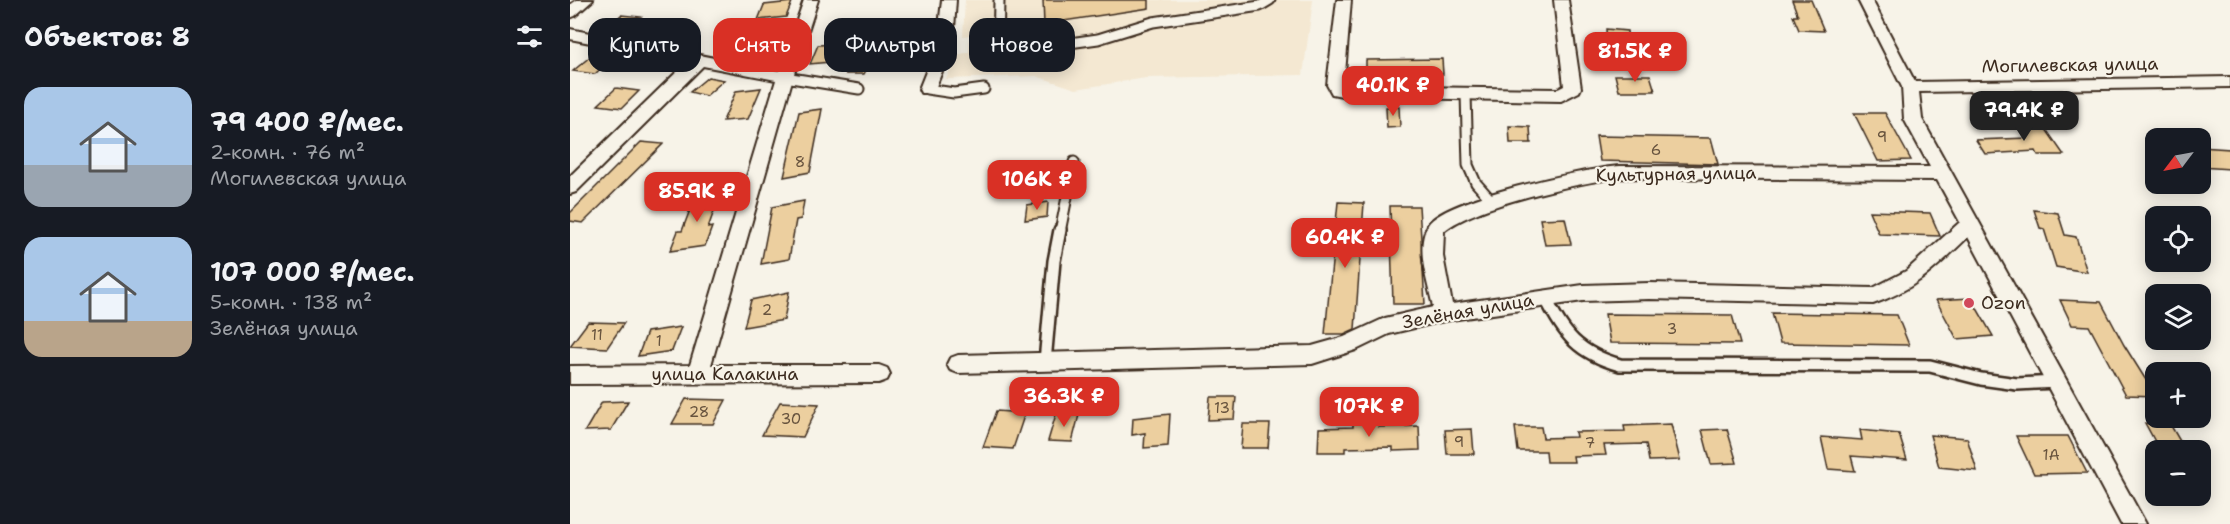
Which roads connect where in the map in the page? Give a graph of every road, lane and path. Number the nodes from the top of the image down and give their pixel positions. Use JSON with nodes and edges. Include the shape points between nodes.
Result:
{"nodes":[{"id":1,"x":586,"y":0,"type":"edge"},
{"id":2,"x":811,"y":0,"type":"edge"},
{"id":3,"x":949,"y":0,"type":"edge"},
{"id":4,"x":999,"y":0,"type":"edge"},
{"id":5,"x":1270,"y":0,"type":"edge"},
{"id":6,"x":1344,"y":0,"type":"edge"},
{"id":7,"x":1561,"y":0,"type":"edge"},
{"id":8,"x":1865,"y":0,"type":"edge"},
{"id":9,"x":570,"y":13,"type":"edge"},
{"id":10,"x":570,"y":34,"type":"edge"},
{"id":11,"x":588,"y":37,"type":"edge"},
{"id":12,"x":701,"y":59,"type":"edge"},
{"id":13,"x":687,"y":72,"type":"edge"},
{"id":14,"x":785,"y":77,"type":"junction"},
{"id":15,"x":2230,"y":82,"type":"edge"},
{"id":16,"x":1910,"y":87,"type":"junction"},
{"id":17,"x":859,"y":89,"type":"dead end"},
{"id":18,"x":927,"y":89,"type":"joint"},
{"id":19,"x":984,"y":89,"type":"dead end"},
{"id":20,"x":1466,"y":93,"type":"junction"},
{"id":21,"x":1074,"y":162,"type":"dead end"},
{"id":22,"x":1943,"y":174,"type":"junction"},
{"id":23,"x":570,"y":187,"type":"edge"},
{"id":24,"x":1492,"y":201,"type":"junction"},
{"id":25,"x":1970,"y":224,"type":"junction"},
{"id":26,"x":1545,"y":297,"type":"junction"},
{"id":27,"x":1444,"y":313,"type":"junction"},
{"id":28,"x":1044,"y":362,"type":"junction"},
{"id":29,"x":958,"y":364,"type":"dead end"},
{"id":30,"x":698,"y":374,"type":"junction"},
{"id":31,"x":879,"y":374,"type":"dead end"},
{"id":32,"x":570,"y":375,"type":"edge"},
{"id":33,"x":2058,"y":382,"type":"junction"},
{"id":34,"x":2134,"y":524,"type":"edge"}],
"edges":[{"from":1,"to":9,"type":"street"},
{"from":2,"to":14,"type":"street"},
{"from":3,"to":18,"type":"street","via":[[945,44]]},
{"from":4,"to":5,"type":"lane","via":[[998,53],[1098,39],[1153,22],[1260,6]]},
{"from":6,"to":20,"type":"street","via":[[1335,85],[1338,90]]},
{"from":7,"to":20,"type":"street","via":[[1573,88],[1568,93]]},
{"from":8,"to":16,"type":"street"},
{"from":10,"to":11,"type":"street"},
{"from":12,"to":14,"type":"street"},
{"from":13,"to":23,"type":"street"},
{"from":14,"to":17,"type":"lane"},
{"from":14,"to":30,"type":"street"},
{"from":15,"to":16,"type":"street","name":"Могилевская улица"},
{"from":16,"to":22,"type":"street","via":[[1913,119]]},
{"from":18,"to":19,"type":"lane","via":[[954,93]]},
{"from":20,"to":24,"type":"lane","via":[[1468,165],[1476,183]]},
{"from":21,"to":28,"type":"lane","via":[[1054,261]]},
{"from":22,"to":24,"type":"street","name":"Культурная улица","via":[[1620,172],[1590,175]]},
{"from":22,"to":25,"type":"street"},
{"from":24,"to":27,"type":"street","name":"Культурная улица","via":[[1436,225],[1432,238]]},
{"from":25,"to":26,"type":"street","via":[[1903,285],[1873,296],[1649,291]]},
{"from":25,"to":33,"type":"street"},
{"from":26,"to":27,"type":"street","name":"Зелёная улица"},
{"from":26,"to":33,"type":"lane","name":"Зелёная улица","via":[[1557,323],[1574,343],[1596,359],[1620,365],[1930,366],[2017,384]]},
{"from":27,"to":28,"type":"street","name":"Зелёная улица","via":[[1385,326],[1349,344],[1312,354]]},
{"from":28,"to":29,"type":"street","name":"Зелёная улица"},
{"from":30,"to":31,"type":"street","name":"улица Калакина"},
{"from":30,"to":32,"type":"street","name":"улица Калакина"},
{"from":33,"to":34,"type":"street"}]}
